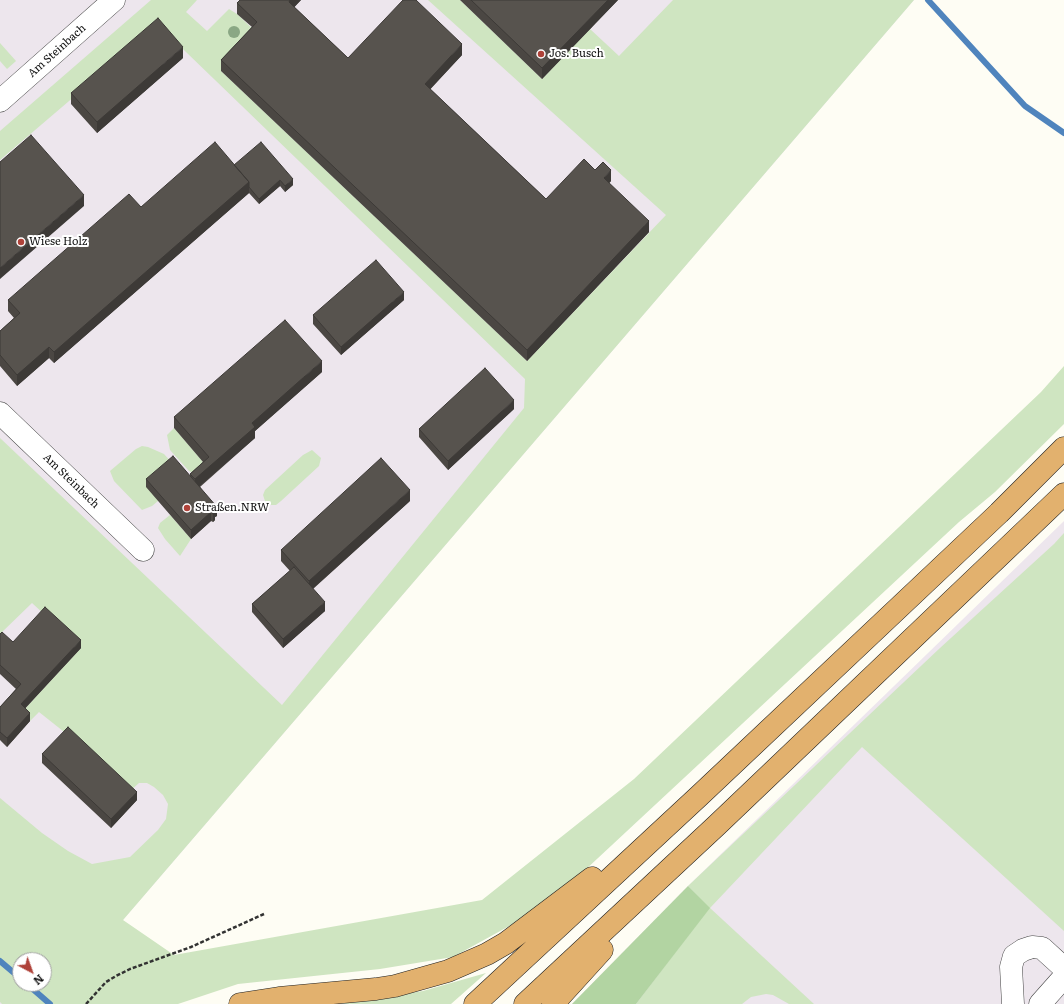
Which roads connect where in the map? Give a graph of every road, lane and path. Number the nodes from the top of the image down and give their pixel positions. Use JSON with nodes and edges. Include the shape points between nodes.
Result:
{"nodes":[{"id":1,"x":114,"y":0,"type":"edge"},
{"id":2,"x":0,"y":101,"type":"edge"},
{"id":3,"x":0,"y":413,"type":"edge"},
{"id":4,"x":1064,"y":448,"type":"edge"},
{"id":5,"x":1064,"y":494,"type":"edge"},
{"id":6,"x":143,"y":550,"type":"dead end"},
{"id":7,"x":699,"y":796,"type":"junction"},
{"id":8,"x":718,"y":825,"type":"junction"},
{"id":9,"x":264,"y":914,"type":"dead end"},
{"id":10,"x":1064,"y":968,"type":"edge"},
{"id":11,"x":1064,"y":977,"type":"edge"},
{"id":12,"x":86,"y":1004,"type":"edge"},
{"id":13,"x":240,"y":1004,"type":"edge"},
{"id":14,"x":475,"y":1004,"type":"edge"},
{"id":15,"x":525,"y":1004,"type":"edge"},
{"id":16,"x":553,"y":1004,"type":"edge"},
{"id":17,"x":1013,"y":1004,"type":"edge"},
{"id":18,"x":1040,"y":1004,"type":"edge"}],
"edges":[{"from":1,"to":2,"type":"street","name":"Am Steinbach"},
{"from":3,"to":6,"type":"street","name":"Am Steinbach"},
{"from":4,"to":7,"type":"highway","via":[[999,513]]},
{"from":5,"to":8,"type":"highway"},
{"from":7,"to":13,"type":"highway","via":[[527,928],[506,943],[470,962],[395,986]]},
{"from":7,"to":14,"type":"highway"},
{"from":8,"to":15,"type":"highway"},
{"from":8,"to":16,"type":"highway"},
{"from":9,"to":12,"type":"path","via":[[191,947],[116,976],[106,982]]},
{"from":10,"to":17,"type":"street","via":[[1042,948],[1032,947],[1014,956],[1011,967]]},
{"from":11,"to":18,"type":"street"}]}
